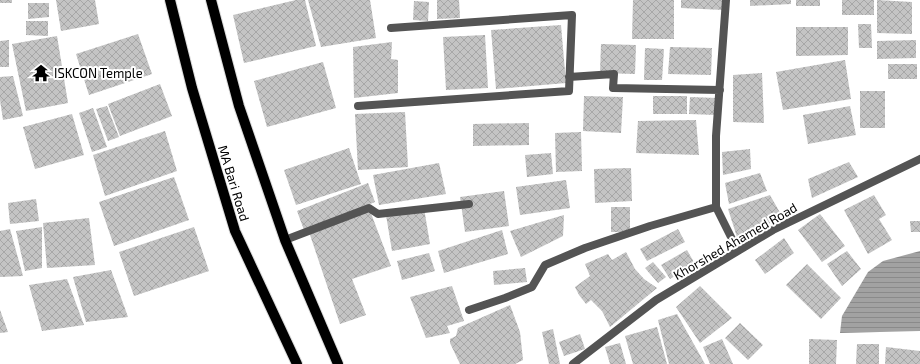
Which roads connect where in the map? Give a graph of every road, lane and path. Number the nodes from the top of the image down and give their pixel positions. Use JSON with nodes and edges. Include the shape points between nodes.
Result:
{"nodes":[{"id":1,"x":170,"y":0,"type":"edge"},
{"id":2,"x":211,"y":0,"type":"edge"},
{"id":3,"x":726,"y":0,"type":"edge"},
{"id":4,"x":391,"y":28,"type":"dead end"},
{"id":5,"x":569,"y":77,"type":"junction"},
{"id":6,"x":720,"y":90,"type":"junction"},
{"id":7,"x":358,"y":106,"type":"dead end"},
{"id":8,"x":920,"y":158,"type":"edge"},
{"id":9,"x":469,"y":204,"type":"dead end"},
{"id":10,"x":716,"y":207,"type":"junction"},
{"id":11,"x":285,"y":240,"type":"junction"},
{"id":12,"x":738,"y":251,"type":"junction"},
{"id":13,"x":469,"y":310,"type":"dead end"},
{"id":14,"x":297,"y":364,"type":"edge"},
{"id":15,"x":338,"y":364,"type":"edge"},
{"id":16,"x":573,"y":364,"type":"edge"}],
"edges":[{"from":1,"to":14,"type":"main road","name":"MA Bari Road","via":[[192,88],[236,231]]},
{"from":2,"to":11,"type":"main road","via":[[239,106]]},
{"from":3,"to":6,"type":"street"},
{"from":4,"to":5,"type":"street","via":[[572,15]]},
{"from":5,"to":6,"type":"street","via":[[614,74],[613,88]]},
{"from":5,"to":7,"type":"street","via":[[569,91]]},
{"from":6,"to":10,"type":"street","via":[[716,136]]},
{"from":8,"to":12,"type":"street","name":"Khorshed Ahamed Road","via":[[773,230]]},
{"from":9,"to":11,"type":"street","via":[[378,214],[369,208]]},
{"from":10,"to":12,"type":"street"},
{"from":10,"to":13,"type":"street","via":[[585,248],[545,266],[532,287]]},
{"from":11,"to":15,"type":"main road"},
{"from":12,"to":16,"type":"street","name":"Khorshed Ahamed Road","via":[[656,300]]}]}
